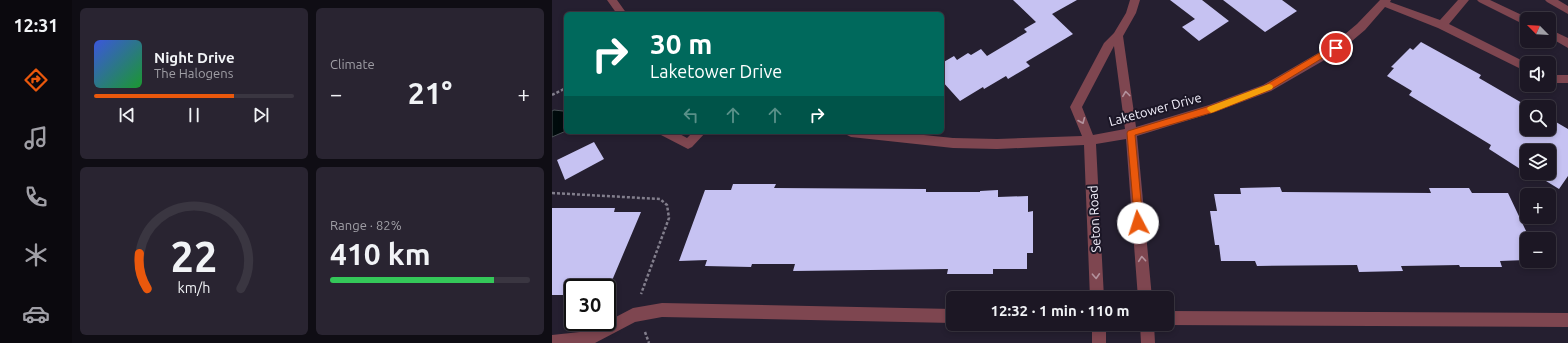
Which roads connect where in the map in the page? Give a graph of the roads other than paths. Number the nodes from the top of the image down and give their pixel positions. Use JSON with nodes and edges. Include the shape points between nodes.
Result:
{"nodes":[{"id":1,"x":612,"y":0,"type":"edge"},
{"id":2,"x":1135,"y":0,"type":"edge"},
{"id":3,"x":1464,"y":0,"type":"edge"},
{"id":4,"x":1482,"y":0,"type":"edge"},
{"id":5,"x":1550,"y":0,"type":"edge"},
{"id":6,"x":1385,"y":1,"type":"edge"},
{"id":7,"x":1568,"y":10,"type":"edge"},
{"id":8,"x":621,"y":12,"type":"edge"},
{"id":9,"x":1520,"y":19,"type":"edge"},
{"id":10,"x":1442,"y":24,"type":"junction"},
{"id":11,"x":1118,"y":36,"type":"junction"},
{"id":12,"x":1556,"y":36,"type":"edge"},
{"id":13,"x":1568,"y":44,"type":"edge"},
{"id":14,"x":1520,"y":64,"type":"edge"},
{"id":15,"x":1556,"y":79,"type":"edge"},
{"id":16,"x":1568,"y":79,"type":"edge"},
{"id":17,"x":1131,"y":133,"type":"junction"},
{"id":18,"x":669,"y":134,"type":"edge"},
{"id":19,"x":698,"y":134,"type":"edge"},
{"id":20,"x":870,"y":134,"type":"edge"},
{"id":21,"x":1090,"y":140,"type":"junction"},
{"id":22,"x":1097,"y":291,"type":"edge"},
{"id":23,"x":1144,"y":291,"type":"edge"},
{"id":24,"x":946,"y":316,"type":"edge"},
{"id":25,"x":1174,"y":318,"type":"edge"},
{"id":26,"x":1568,"y":320,"type":"edge"},
{"id":27,"x":1099,"y":331,"type":"edge"},
{"id":28,"x":1147,"y":331,"type":"edge"},
{"id":29,"x":552,"y":342,"type":"edge"},
{"id":30,"x":1099,"y":343,"type":"edge"},
{"id":31,"x":1148,"y":343,"type":"edge"}],
"edges":[{"from":1,"to":8,"type":"street"},
{"from":2,"to":11,"type":"street"},
{"from":3,"to":10,"type":"street"},
{"from":4,"to":9,"type":"street"},
{"from":5,"to":7,"type":"street"},
{"from":6,"to":10,"type":"street"},
{"from":6,"to":17,"type":"street","name":"Laketower Drive","via":[[1361,27],[1336,48],[1267,88],[1211,109]]},
{"from":10,"to":14,"type":"street"},
{"from":17,"to":11,"type":"street","one_way":true},
{"from":11,"to":21,"type":"street","one_way":true,"via":[[1108,46],[1076,107]]},
{"from":12,"to":13,"type":"street"},
{"from":15,"to":16,"type":"street"},
{"from":17,"to":21,"type":"street","name":"Laketower Drive"},
{"from":23,"to":17,"type":"street","one_way":true},
{"from":18,"to":19,"type":"street","via":[[688,144]]},
{"from":20,"to":21,"type":"street","name":"Laketower Drive","via":[[953,143]]},
{"from":21,"to":22,"type":"street","name":"Seton Road","one_way":true},
{"from":24,"to":29,"type":"street","via":[[662,310],[638,314],[590,338]]},
{"from":25,"to":26,"type":"street"},
{"from":27,"to":30,"type":"street"},
{"from":28,"to":31,"type":"street"}]}
